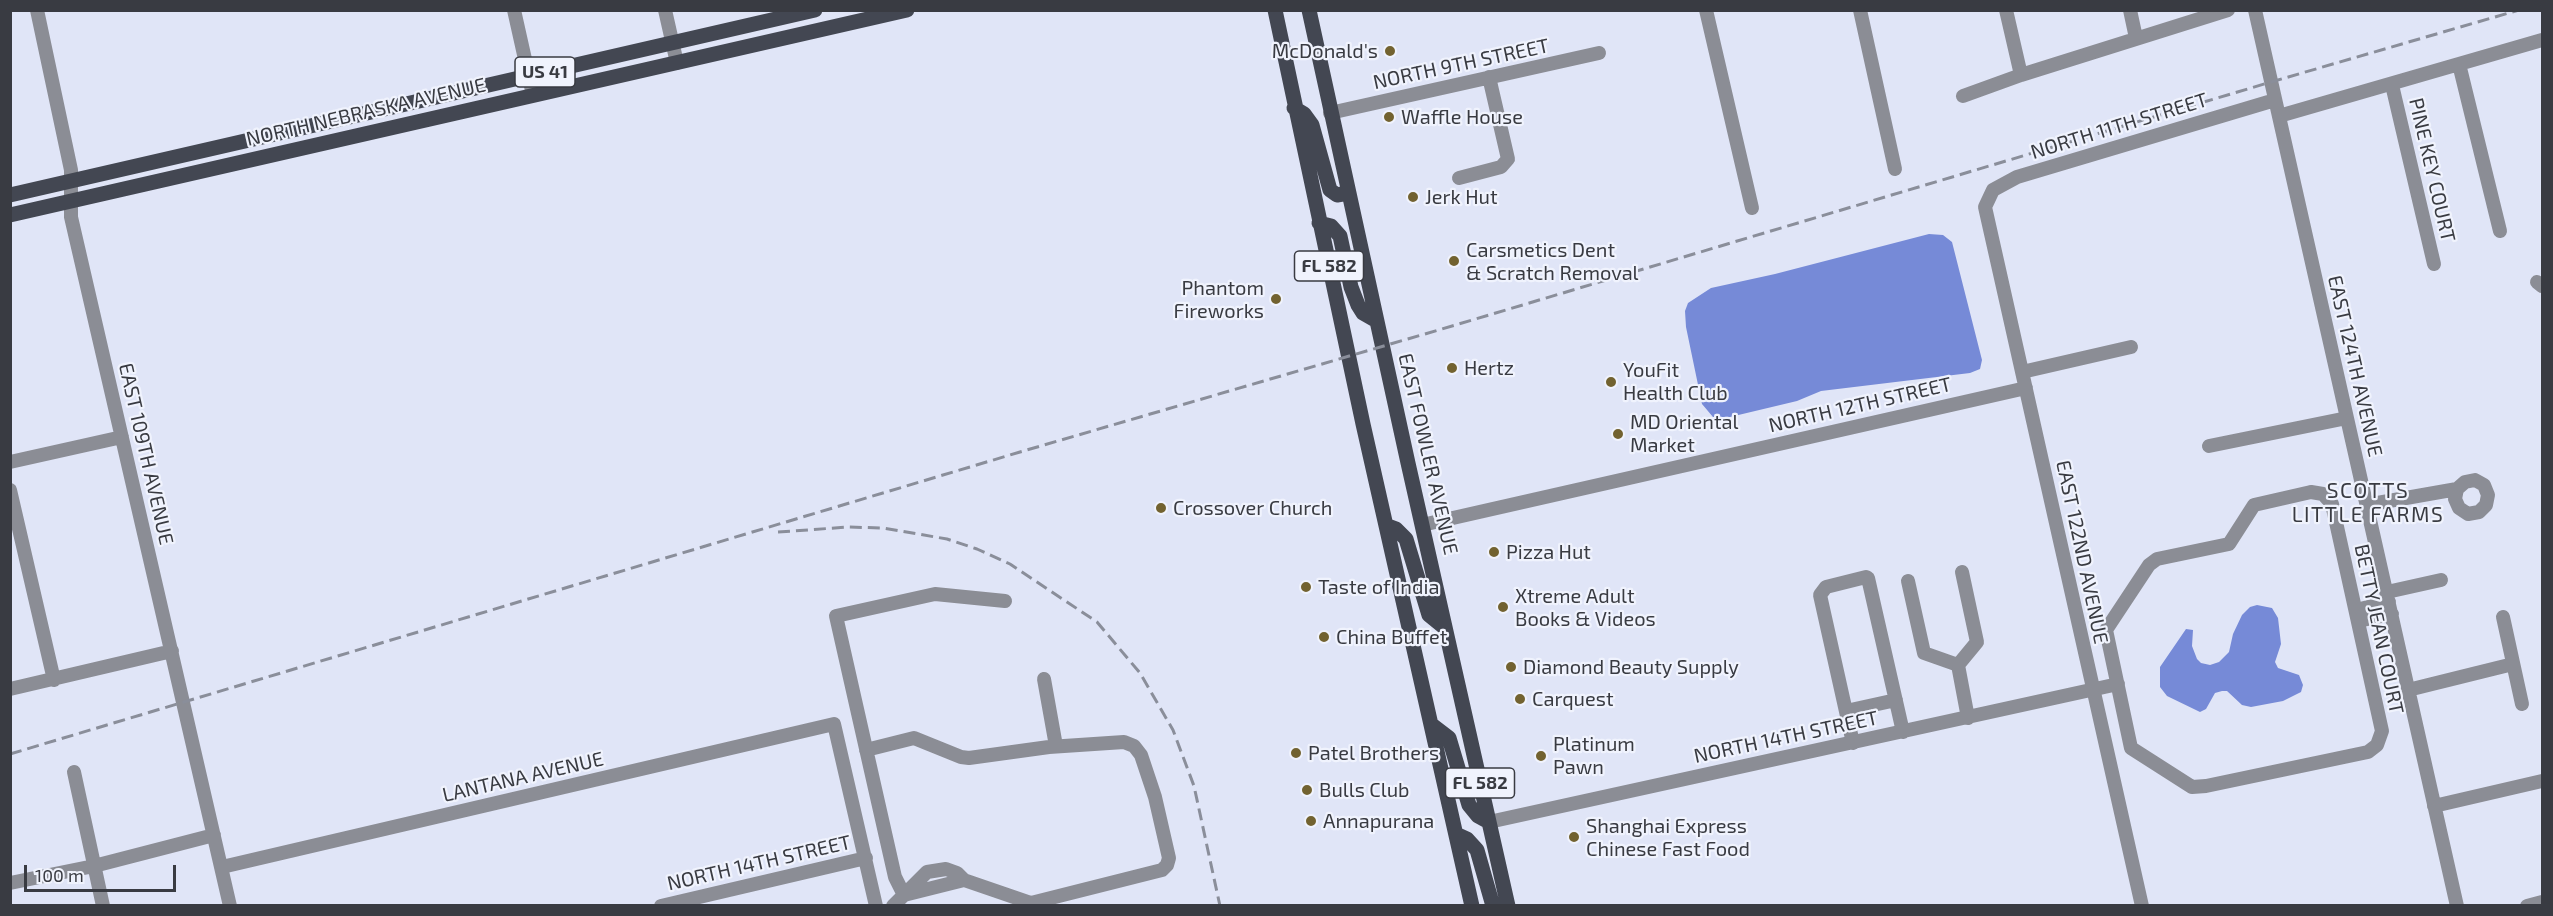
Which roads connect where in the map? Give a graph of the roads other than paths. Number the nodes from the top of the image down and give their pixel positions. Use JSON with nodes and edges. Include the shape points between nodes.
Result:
{"nodes":[{"id":1,"x":37,"y":10,"type":"edge"},
{"id":2,"x":514,"y":10,"type":"edge"},
{"id":3,"x":665,"y":10,"type":"edge"},
{"id":4,"x":815,"y":10,"type":"edge"},
{"id":5,"x":907,"y":10,"type":"edge"},
{"id":6,"x":1275,"y":10,"type":"edge"},
{"id":7,"x":1309,"y":10,"type":"edge"},
{"id":8,"x":1706,"y":10,"type":"edge"},
{"id":9,"x":1860,"y":10,"type":"edge"},
{"id":10,"x":2006,"y":10,"type":"edge"},
{"id":11,"x":2130,"y":10,"type":"edge"},
{"id":12,"x":2228,"y":10,"type":"edge"},
{"id":13,"x":2255,"y":10,"type":"edge"},
{"id":14,"x":866,"y":15,"type":"edge"},
{"id":15,"x":2136,"y":38,"type":"junction"},
{"id":16,"x":689,"y":39,"type":"junction"},
{"id":17,"x":2542,"y":40,"type":"edge"},
{"id":18,"x":672,"y":43,"type":"junction"},
{"id":19,"x":1599,"y":53,"type":"dead end"},
{"id":20,"x":694,"y":59,"type":"junction"},
{"id":21,"x":677,"y":63,"type":"junction"},
{"id":22,"x":2459,"y":64,"type":"junction"},
{"id":23,"x":2021,"y":75,"type":"junction"},
{"id":24,"x":528,"y":76,"type":"junction"},
{"id":25,"x":1489,"y":77,"type":"junction"},
{"id":26,"x":2392,"y":84,"type":"junction"},
{"id":27,"x":533,"y":95,"type":"junction"},
{"id":28,"x":1963,"y":96,"type":"dead end"},
{"id":29,"x":2275,"y":100,"type":"junction"},
{"id":30,"x":1294,"y":108,"type":"junction"},
{"id":31,"x":1330,"y":113,"type":"junction"},
{"id":32,"x":2279,"y":116,"type":"junction"},
{"id":33,"x":236,"y":143,"type":"junction"},
{"id":34,"x":240,"y":163,"type":"junction"},
{"id":35,"x":1895,"y":170,"type":"dead end"},
{"id":36,"x":1459,"y":178,"type":"dead end"},
{"id":37,"x":71,"y":181,"type":"junction"},
{"id":38,"x":1348,"y":193,"type":"junction"},
{"id":39,"x":10,"y":195,"type":"edge"},
{"id":40,"x":70,"y":202,"type":"junction"},
{"id":41,"x":1985,"y":207,"type":"joint"},
{"id":42,"x":1752,"y":208,"type":"dead end"},
{"id":43,"x":10,"y":215,"type":"edge"},
{"id":44,"x":1319,"y":223,"type":"junction"},
{"id":45,"x":2500,"y":231,"type":"dead end"},
{"id":46,"x":2434,"y":264,"type":"dead end"},
{"id":47,"x":1377,"y":321,"type":"junction"},
{"id":48,"x":2131,"y":347,"type":"dead end"},
{"id":49,"x":2022,"y":372,"type":"junction"},
{"id":50,"x":2026,"y":388,"type":"junction"},
{"id":51,"x":2347,"y":418,"type":"junction"},
{"id":52,"x":122,"y":437,"type":"junction"},
{"id":53,"x":2209,"y":446,"type":"dead end"},
{"id":54,"x":10,"y":462,"type":"edge"},
{"id":55,"x":2457,"y":489,"type":"dead end"},
{"id":56,"x":10,"y":490,"type":"edge"},
{"id":57,"x":2366,"y":505,"type":"junction"},
{"id":58,"x":1422,"y":525,"type":"junction"},
{"id":59,"x":1388,"y":526,"type":"junction"},
{"id":60,"x":1962,"y":572,"type":"dead end"},
{"id":61,"x":1908,"y":580,"type":"dead end"},
{"id":62,"x":2441,"y":580,"type":"dead end"},
{"id":63,"x":1005,"y":601,"type":"dead end"},
{"id":64,"x":2389,"y":603,"type":"junction"},
{"id":65,"x":2357,"y":616,"type":"junction"},
{"id":66,"x":2503,"y":617,"type":"dead end"},
{"id":67,"x":1445,"y":628,"type":"junction"},
{"id":68,"x":171,"y":651,"type":"junction"},
{"id":69,"x":2513,"y":664,"type":"junction"},
{"id":70,"x":1958,"y":665,"type":"junction"},
{"id":71,"x":1044,"y":679,"type":"dead end"},
{"id":72,"x":54,"y":680,"type":"junction"},
{"id":73,"x":2118,"y":684,"type":"junction"},
{"id":74,"x":2092,"y":689,"type":"junction"},
{"id":75,"x":10,"y":690,"type":"edge"},
{"id":76,"x":2409,"y":690,"type":"junction"},
{"id":77,"x":1896,"y":700,"type":"junction"},
{"id":78,"x":2522,"y":704,"type":"dead end"},
{"id":79,"x":1846,"y":711,"type":"junction"},
{"id":80,"x":1968,"y":718,"type":"junction"},
{"id":81,"x":1432,"y":725,"type":"junction"},
{"id":82,"x":1903,"y":732,"type":"junction"},
{"id":83,"x":1853,"y":743,"type":"junction"},
{"id":84,"x":1056,"y":746,"type":"junction"},
{"id":85,"x":866,"y":750,"type":"junction"},
{"id":86,"x":74,"y":772,"type":"dead end"},
{"id":87,"x":2542,"y":781,"type":"edge"},
{"id":88,"x":2434,"y":806,"type":"junction"},
{"id":89,"x":1489,"y":822,"type":"junction"},
{"id":90,"x":1456,"y":834,"type":"junction"},
{"id":91,"x":214,"y":835,"type":"junction"},
{"id":92,"x":866,"y":858,"type":"junction"},
{"id":93,"x":94,"y":866,"type":"junction"},
{"id":94,"x":222,"y":867,"type":"junction"},
{"id":95,"x":10,"y":883,"type":"edge"},
{"id":96,"x":904,"y":895,"type":"junction"},
{"id":97,"x":2542,"y":902,"type":"edge"},
{"id":98,"x":103,"y":906,"type":"edge"},
{"id":99,"x":230,"y":906,"type":"edge"},
{"id":100,"x":661,"y":906,"type":"edge"},
{"id":101,"x":876,"y":906,"type":"edge"},
{"id":102,"x":893,"y":906,"type":"edge"},
{"id":103,"x":1472,"y":906,"type":"edge"},
{"id":104,"x":1493,"y":906,"type":"edge"},
{"id":105,"x":1508,"y":906,"type":"edge"},
{"id":106,"x":2142,"y":906,"type":"edge"},
{"id":107,"x":2457,"y":906,"type":"edge"},
{"id":108,"x":2527,"y":906,"type":"edge"}],
"edges":[{"from":1,"to":37,"type":"street","name":"EAST 109TH AVENUE"},
{"from":2,"to":24,"type":"street"},
{"from":3,"to":18,"type":"street"},
{"from":4,"to":16,"type":"main road","name":"NORTH NEBRASKA AVENUE","number":"US 41"},
{"from":5,"to":14,"type":"main road","name":"NORTH NEBRASKA AVENUE","number":"US 41"},
{"from":6,"to":30,"type":"main road","number":"FL 582"},
{"from":7,"to":31,"type":"main road","name":"EAST FOWLER AVENUE","number":"FL 582"},
{"from":8,"to":42,"type":"street"},
{"from":9,"to":35,"type":"street"},
{"from":10,"to":23,"type":"street"},
{"from":11,"to":15,"type":"street"},
{"from":12,"to":15,"type":"street"},
{"from":13,"to":29,"type":"street","name":"EAST 124TH AVENUE"},
{"from":14,"to":20,"type":"main road","name":"NORTH NEBRASKA AVENUE","number":"US 41"},
{"from":15,"to":23,"type":"street"},
{"from":16,"to":18,"type":"main road","name":"NORTH NEBRASKA AVENUE","number":"US 41"},
{"from":16,"to":20,"type":"main road"},
{"from":17,"to":22,"type":"street"},
{"from":18,"to":21,"type":"street"},
{"from":18,"to":24,"type":"main road","name":"NORTH NEBRASKA AVENUE","number":"US 41"},
{"from":19,"to":25,"type":"street","name":"NORTH 9TH STREET"},
{"from":20,"to":21,"type":"main road","name":"NORTH NEBRASKA AVENUE","number":"US 41"},
{"from":21,"to":27,"type":"main road","name":"NORTH NEBRASKA AVENUE","number":"US 41"},
{"from":22,"to":26,"type":"street"},
{"from":22,"to":45,"type":"street"},
{"from":23,"to":28,"type":"street"},
{"from":24,"to":27,"type":"street"},
{"from":24,"to":33,"type":"main road","name":"NORTH NEBRASKA AVENUE","number":"US 41"},
{"from":25,"to":31,"type":"street","name":"NORTH 9TH STREET"},
{"from":25,"to":36,"type":"street","via":[[1508,159],[1501,167]]},
{"from":26,"to":32,"type":"street"},
{"from":26,"to":46,"type":"street","name":"PINE KEY COURT"},
{"from":27,"to":34,"type":"main road","name":"NORTH NEBRASKA AVENUE","number":"US 41"},
{"from":29,"to":32,"type":"street","name":"EAST 124TH AVENUE"},
{"from":29,"to":41,"type":"street","name":"NORTH 11TH STREET","via":[[2017,177],[1993,190]]},
{"from":30,"to":38,"type":"main road","via":[[1312,125],[1330,190],[1337,195]]},
{"from":30,"to":44,"type":"main road","number":"FL 582"},
{"from":31,"to":38,"type":"main road","name":"EAST FOWLER AVENUE","number":"FL 582"},
{"from":32,"to":51,"type":"street","name":"EAST 124TH AVENUE"},
{"from":33,"to":34,"type":"main road"},
{"from":33,"to":37,"type":"main road","name":"NORTH NEBRASKA AVENUE","number":"US 41"},
{"from":34,"to":40,"type":"main road","name":"NORTH NEBRASKA AVENUE","number":"US 41"},
{"from":37,"to":39,"type":"main road","name":"NORTH NEBRASKA AVENUE","number":"US 41"},
{"from":37,"to":40,"type":"street","name":"EAST 109TH AVENUE"},
{"from":38,"to":47,"type":"main road","name":"EAST FOWLER AVENUE","number":"FL 582"},
{"from":40,"to":43,"type":"main road","name":"NORTH NEBRASKA AVENUE","number":"US 41"},
{"from":40,"to":52,"type":"street","name":"EAST 109TH AVENUE"},
{"from":41,"to":49,"type":"street","name":"EAST 122ND AVENUE"},
{"from":44,"to":47,"type":"main road","via":[[1331,226],[1340,236],[1358,305],[1363,314]]},
{"from":44,"to":59,"type":"main road","number":"FL 582"},
{"from":47,"to":58,"type":"main road","name":"EAST FOWLER AVENUE","number":"FL 582"},
{"from":48,"to":49,"type":"street"},
{"from":49,"to":50,"type":"street","name":"EAST 122ND AVENUE"},
{"from":50,"to":58,"type":"street","name":"NORTH 12TH STREET"},
{"from":50,"to":74,"type":"street","name":"EAST 122ND AVENUE"},
{"from":51,"to":53,"type":"street"},
{"from":51,"to":57,"type":"street","name":"EAST 124TH AVENUE"},
{"from":52,"to":54,"type":"street"},
{"from":52,"to":68,"type":"street","name":"EAST 109TH AVENUE"},
{"from":55,"to":57,"type":"street"},
{"from":56,"to":72,"type":"street"},
{"from":57,"to":64,"type":"street","name":"EAST 124TH AVENUE"},
{"from":58,"to":67,"type":"main road","name":"EAST FOWLER AVENUE","number":"FL 582"},
{"from":59,"to":67,"type":"main road","via":[[1406,539],[1429,615]]},
{"from":59,"to":81,"type":"main road","number":"FL 582"},
{"from":60,"to":70,"type":"street","via":[[1977,642]]},
{"from":61,"to":70,"type":"street","via":[[1924,653]]},
{"from":62,"to":64,"type":"street"},
{"from":63,"to":85,"type":"street","via":[[935,594],[836,616]]},
{"from":64,"to":65,"type":"street"},
{"from":64,"to":76,"type":"street","name":"EAST 124TH AVENUE"},
{"from":65,"to":73,"type":"street","name":"BETTY JEAN COURT","via":[[2382,731],[2377,745],[2368,752],[2192,786],[2132,748]]},
{"from":65,"to":73,"type":"street","name":"BETTY JEAN COURT","via":[[2332,504],[2323,494],[2311,492],[2254,505],[2229,544],[2157,559],[2149,565],[2106,630]]},
{"from":66,"to":69,"type":"street"},
{"from":67,"to":89,"type":"main road","name":"EAST FOWLER AVENUE","number":"FL 582"},
{"from":68,"to":72,"type":"street"},
{"from":68,"to":91,"type":"street","name":"EAST 109TH AVENUE"},
{"from":69,"to":76,"type":"street"},
{"from":69,"to":78,"type":"street"},
{"from":70,"to":80,"type":"street"},
{"from":71,"to":84,"type":"street"},
{"from":72,"to":75,"type":"street"},
{"from":73,"to":74,"type":"street"},
{"from":74,"to":80,"type":"street","name":"NORTH 14TH STREET"},
{"from":74,"to":106,"type":"street","name":"EAST 122ND AVENUE"},
{"from":76,"to":88,"type":"street","name":"EAST 124TH AVENUE"},
{"from":77,"to":79,"type":"street"},
{"from":77,"to":79,"type":"street","via":[[1866,577],[1826,586],[1820,595]]},
{"from":77,"to":82,"type":"street"},
{"from":79,"to":83,"type":"street"},
{"from":80,"to":82,"type":"street","name":"NORTH 14TH STREET"},
{"from":81,"to":89,"type":"main road","via":[[1449,738],[1469,804]]},
{"from":81,"to":90,"type":"main road","number":"FL 582"},
{"from":82,"to":83,"type":"street","name":"NORTH 14TH STREET"},
{"from":83,"to":89,"type":"street","name":"NORTH 14TH STREET"},
{"from":84,"to":85,"type":"street","via":[[965,758],[914,738]]},
{"from":84,"to":96,"type":"street","via":[[1124,742],[1134,746],[1141,755],[1155,797],[1169,858],[1162,870],[1031,903],[964,880],[952,870],[932,871],[920,877]]},
{"from":85,"to":96,"type":"street","via":[[895,877]]},
{"from":86,"to":93,"type":"street"},
{"from":87,"to":88,"type":"street"},
{"from":88,"to":107,"type":"street","name":"EAST 124TH AVENUE"},
{"from":89,"to":105,"type":"main road","name":"EAST FOWLER AVENUE","number":"FL 582"},
{"from":90,"to":103,"type":"main road","number":"FL 582"},
{"from":90,"to":104,"type":"main road","via":[[1477,850]]},
{"from":91,"to":93,"type":"street"},
{"from":91,"to":94,"type":"street","name":"EAST 109TH AVENUE"},
{"from":92,"to":94,"type":"street","name":"LANTANA AVENUE","via":[[834,724]]},
{"from":92,"to":100,"type":"street","name":"NORTH 14TH STREET"},
{"from":92,"to":101,"type":"street"},
{"from":93,"to":95,"type":"street"},
{"from":93,"to":98,"type":"street"},
{"from":94,"to":99,"type":"street","name":"EAST 109TH AVENUE"},
{"from":96,"to":102,"type":"street"},
{"from":97,"to":108,"type":"street"}]}
